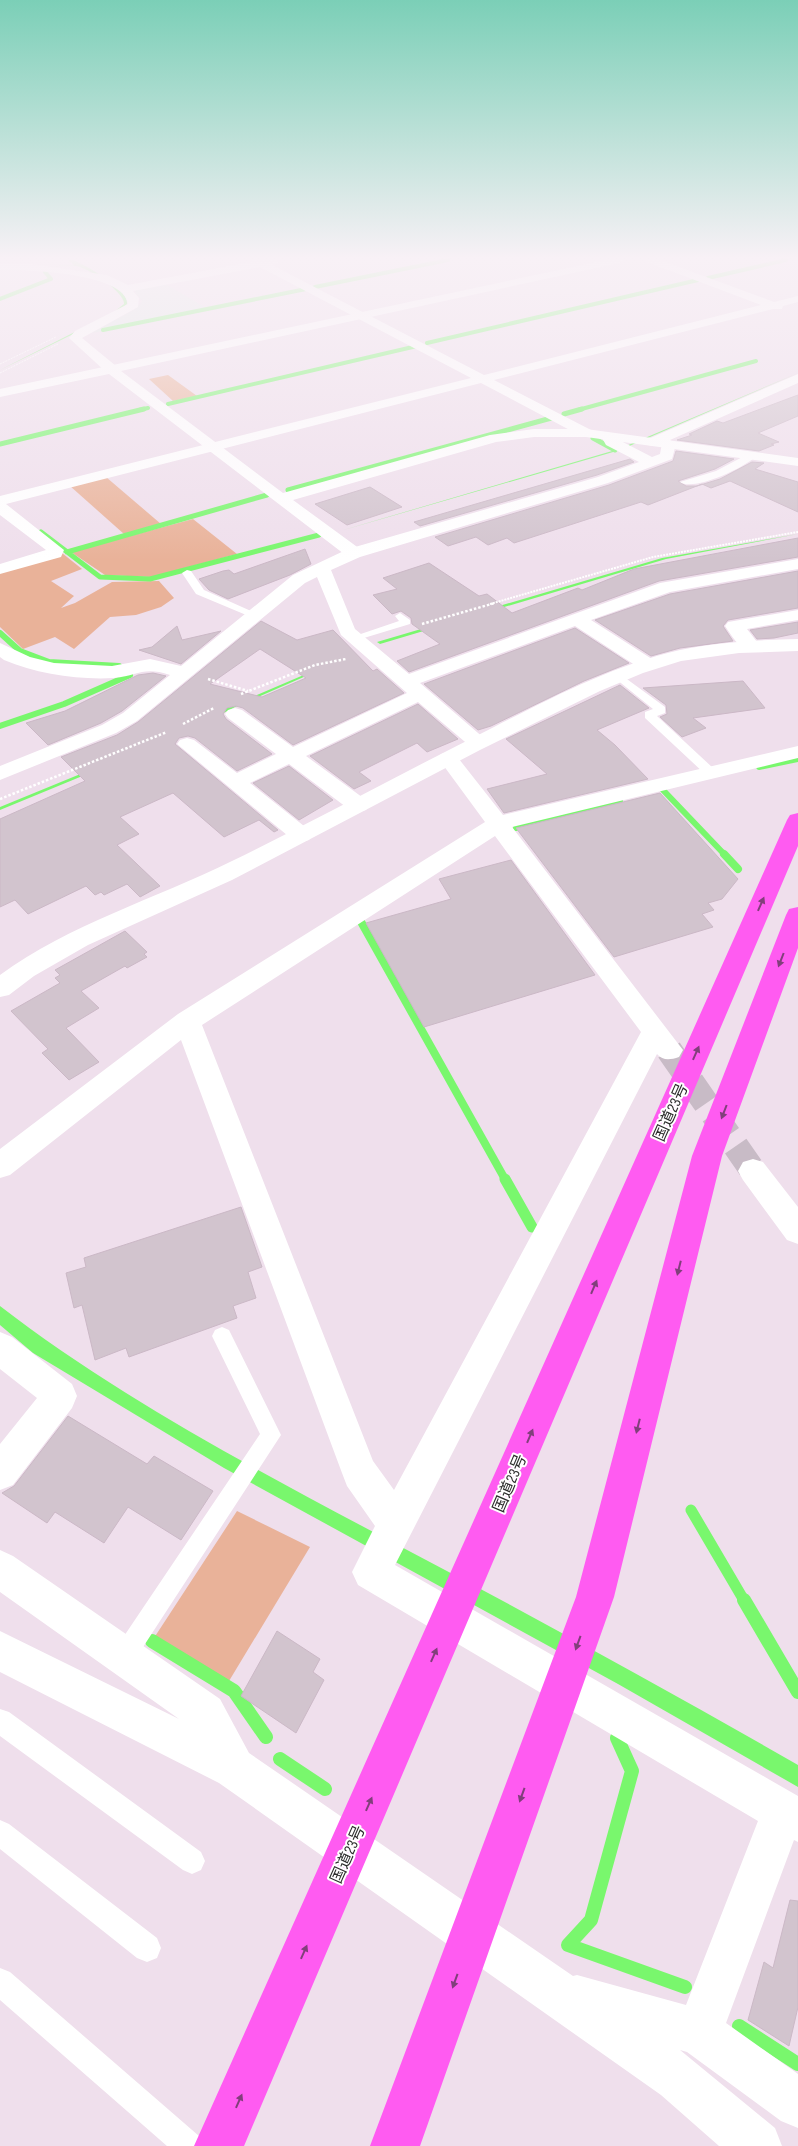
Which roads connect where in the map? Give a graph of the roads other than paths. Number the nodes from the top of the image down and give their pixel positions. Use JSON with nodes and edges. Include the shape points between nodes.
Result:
{"nodes":[{"id":1,"x":100,"y":360,"type":"edge"},
{"id":2,"x":152,"y":360,"type":"edge"},
{"id":3,"x":451,"y":360,"type":"edge"},
{"id":4,"x":559,"y":360,"type":"edge"},
{"id":5,"x":111,"y":369,"type":"junction"},
{"id":6,"x":486,"y":378,"type":"junction"},
{"id":7,"x":798,"y":378,"type":"edge"},
{"id":8,"x":0,"y":393,"type":"edge"},
{"id":9,"x":586,"y":433,"type":"junction"},
{"id":10,"x":636,"y":444,"type":"junction"},
{"id":11,"x":669,"y":444,"type":"junction"},
{"id":12,"x":213,"y":448,"type":"junction"},
{"id":13,"x":753,"y":455,"type":"junction"},
{"id":14,"x":651,"y":462,"type":"junction"},
{"id":15,"x":798,"y":462,"type":"edge"},
{"id":16,"x":684,"y":482,"type":"dead end"},
{"id":17,"x":282,"y":498,"type":"junction"},
{"id":18,"x":0,"y":501,"type":"edge"},
{"id":19,"x":0,"y":507,"type":"edge"},
{"id":20,"x":354,"y":553,"type":"junction"},
{"id":21,"x":798,"y":564,"type":"edge"},
{"id":22,"x":322,"y":568,"type":"junction"},
{"id":23,"x":0,"y":569,"type":"edge"},
{"id":24,"x":187,"y":573,"type":"dead end"},
{"id":25,"x":255,"y":615,"type":"junction"},
{"id":26,"x":798,"y":615,"type":"edge"},
{"id":27,"x":400,"y":616,"type":"dead end"},
{"id":28,"x":578,"y":620,"type":"junction"},
{"id":29,"x":354,"y":638,"type":"junction"},
{"id":30,"x":798,"y":645,"type":"edge"},
{"id":31,"x":752,"y":647,"type":"junction"},
{"id":32,"x":0,"y":649,"type":"edge"},
{"id":33,"x":648,"y":666,"type":"junction"},
{"id":34,"x":184,"y":673,"type":"junction"},
{"id":35,"x":620,"y":677,"type":"junction"},
{"id":36,"x":413,"y":688,"type":"junction"},
{"id":37,"x":235,"y":714,"type":"dead end"},
{"id":38,"x":478,"y":743,"type":"junction"},
{"id":39,"x":187,"y":744,"type":"dead end"},
{"id":40,"x":798,"y":752,"type":"edge"},
{"id":41,"x":291,"y":756,"type":"junction"},
{"id":42,"x":448,"y":758,"type":"junction"},
{"id":43,"x":709,"y":771,"type":"junction"},
{"id":44,"x":0,"y":774,"type":"edge"},
{"id":45,"x":235,"y":782,"type":"junction"},
{"id":46,"x":358,"y":805,"type":"junction"},
{"id":47,"x":798,"y":820,"type":"edge"},
{"id":48,"x":499,"y":823,"type":"junction"},
{"id":49,"x":301,"y":835,"type":"junction"},
{"id":50,"x":798,"y":915,"type":"edge"},
{"id":51,"x":3,"y":981,"type":"edge"},
{"id":52,"x":190,"y":1029,"type":"junction"},
{"id":53,"x":0,"y":1166,"type":"edge"},
{"id":54,"x":753,"y":1172,"type":"tunnel mouth"},
{"id":55,"x":798,"y":1231,"type":"edge"},
{"id":56,"x":222,"y":1336,"type":"dead end"},
{"id":57,"x":0,"y":1348,"type":"edge"},
{"id":58,"x":0,"y":1472,"type":"edge"},
{"id":59,"x":388,"y":1541,"type":"junction"},
{"id":60,"x":0,"y":1570,"type":"edge"},
{"id":61,"x":0,"y":1651,"type":"edge"},
{"id":62,"x":124,"y":1656,"type":"junction"},
{"id":63,"x":0,"y":1721,"type":"edge"},
{"id":64,"x":234,"y":1768,"type":"junction"},
{"id":65,"x":793,"y":1812,"type":"edge"},
{"id":66,"x":0,"y":1833,"type":"edge"},
{"id":67,"x":192,"y":1861,"type":"dead end"},
{"id":68,"x":146,"y":1948,"type":"dead end"},
{"id":69,"x":0,"y":1982,"type":"edge"},
{"id":70,"x":558,"y":1993,"type":"junction"},
{"id":71,"x":699,"y":2032,"type":"junction"},
{"id":72,"x":798,"y":2104,"type":"edge"},
{"id":73,"x":189,"y":2146,"type":"edge"},
{"id":74,"x":219,"y":2146,"type":"edge"},
{"id":75,"x":395,"y":2146,"type":"edge"},
{"id":76,"x":757,"y":2146,"type":"edge"}],
"edges":[{"from":1,"to":5,"type":"street"},
{"from":2,"to":5,"type":"street"},
{"from":3,"to":6,"type":"street"},
{"from":4,"to":6,"type":"street"},
{"from":5,"to":8,"type":"street"},
{"from":5,"to":12,"type":"street"},
{"from":6,"to":9,"type":"street"},
{"from":6,"to":12,"type":"street"},
{"from":7,"to":10,"type":"street"},
{"from":9,"to":10,"type":"street","via":[[608,436],[611,442]]},
{"from":9,"to":17,"type":"street","via":[[534,433],[495,438]]},
{"from":10,"to":11,"type":"street"},
{"from":10,"to":14,"type":"street"},
{"from":11,"to":13,"type":"street"},
{"from":11,"to":14,"type":"street","via":[[668,456]]},
{"from":12,"to":17,"type":"street"},
{"from":12,"to":18,"type":"street"},
{"from":13,"to":15,"type":"street"},
{"from":13,"to":16,"type":"lane","via":[[732,468]]},
{"from":14,"to":20,"type":"street","via":[[603,480]]},
{"from":17,"to":20,"type":"street"},
{"from":19,"to":23,"type":"street","via":[[56,550],[55,554]]},
{"from":20,"to":22,"type":"street"},
{"from":21,"to":28,"type":"street","via":[[666,587]]},
{"from":22,"to":25,"type":"street","via":[[299,579]]},
{"from":22,"to":29,"type":"street","via":[[347,631]]},
{"from":24,"to":25,"type":"lane","via":[[200,592]]},
{"from":25,"to":34,"type":"street"},
{"from":26,"to":31,"type":"street","via":[[734,626]]},
{"from":27,"to":29,"type":"lane","via":[[406,622]]},
{"from":28,"to":33,"type":"street"},
{"from":28,"to":36,"type":"street"},
{"from":29,"to":36,"type":"street"},
{"from":30,"to":31,"type":"street"},
{"from":31,"to":33,"type":"street","via":[[678,657]]},
{"from":32,"to":34,"type":"street","via":[[32,664],[66,669],[115,672],[152,665]]},
{"from":33,"to":35,"type":"street"},
{"from":34,"to":44,"type":"street","via":[[130,717],[109,729]]},
{"from":35,"to":38,"type":"street"},
{"from":35,"to":43,"type":"lane","via":[[661,710],[649,715]]},
{"from":36,"to":38,"type":"street"},
{"from":36,"to":41,"type":"street"},
{"from":37,"to":41,"type":"street"},
{"from":38,"to":42,"type":"street"},
{"from":39,"to":45,"type":"street"},
{"from":40,"to":43,"type":"street"},
{"from":41,"to":45,"type":"street"},
{"from":41,"to":46,"type":"street"},
{"from":42,"to":46,"type":"street"},
{"from":42,"to":48,"type":"street"},
{"from":43,"to":48,"type":"street"},
{"from":45,"to":49,"type":"street"},
{"from":46,"to":49,"type":"street"},
{"from":74,"to":47,"type":"highway","name":"国道23号","one_way":true},
{"from":48,"to":52,"type":"street"},
{"from":48,"to":59,"type":"street","via":[[662,1041]]},
{"from":49,"to":51,"type":"street","via":[[224,876],[82,939]]},
{"from":50,"to":75,"type":"highway","one_way":true,"via":[[707,1156],[595,1597]]},
{"from":52,"to":53,"type":"street"},
{"from":52,"to":59,"type":"street"},
{"from":54,"to":55,"type":"street"},
{"from":56,"to":62,"type":"lane","via":[[271,1436]]},
{"from":57,"to":58,"type":"street","via":[[60,1396]]},
{"from":59,"to":65,"type":"street","via":[[371,1572]]},
{"from":60,"to":62,"type":"street"},
{"from":61,"to":64,"type":"street"},
{"from":62,"to":64,"type":"street","via":[[206,1712]]},
{"from":63,"to":67,"type":"lane"},
{"from":64,"to":70,"type":"street"},
{"from":65,"to":71,"type":"street"},
{"from":66,"to":68,"type":"lane"},
{"from":69,"to":73,"type":"lane"},
{"from":70,"to":71,"type":"street"},
{"from":70,"to":76,"type":"street","via":[[678,2078]]},
{"from":71,"to":72,"type":"street"}]}
